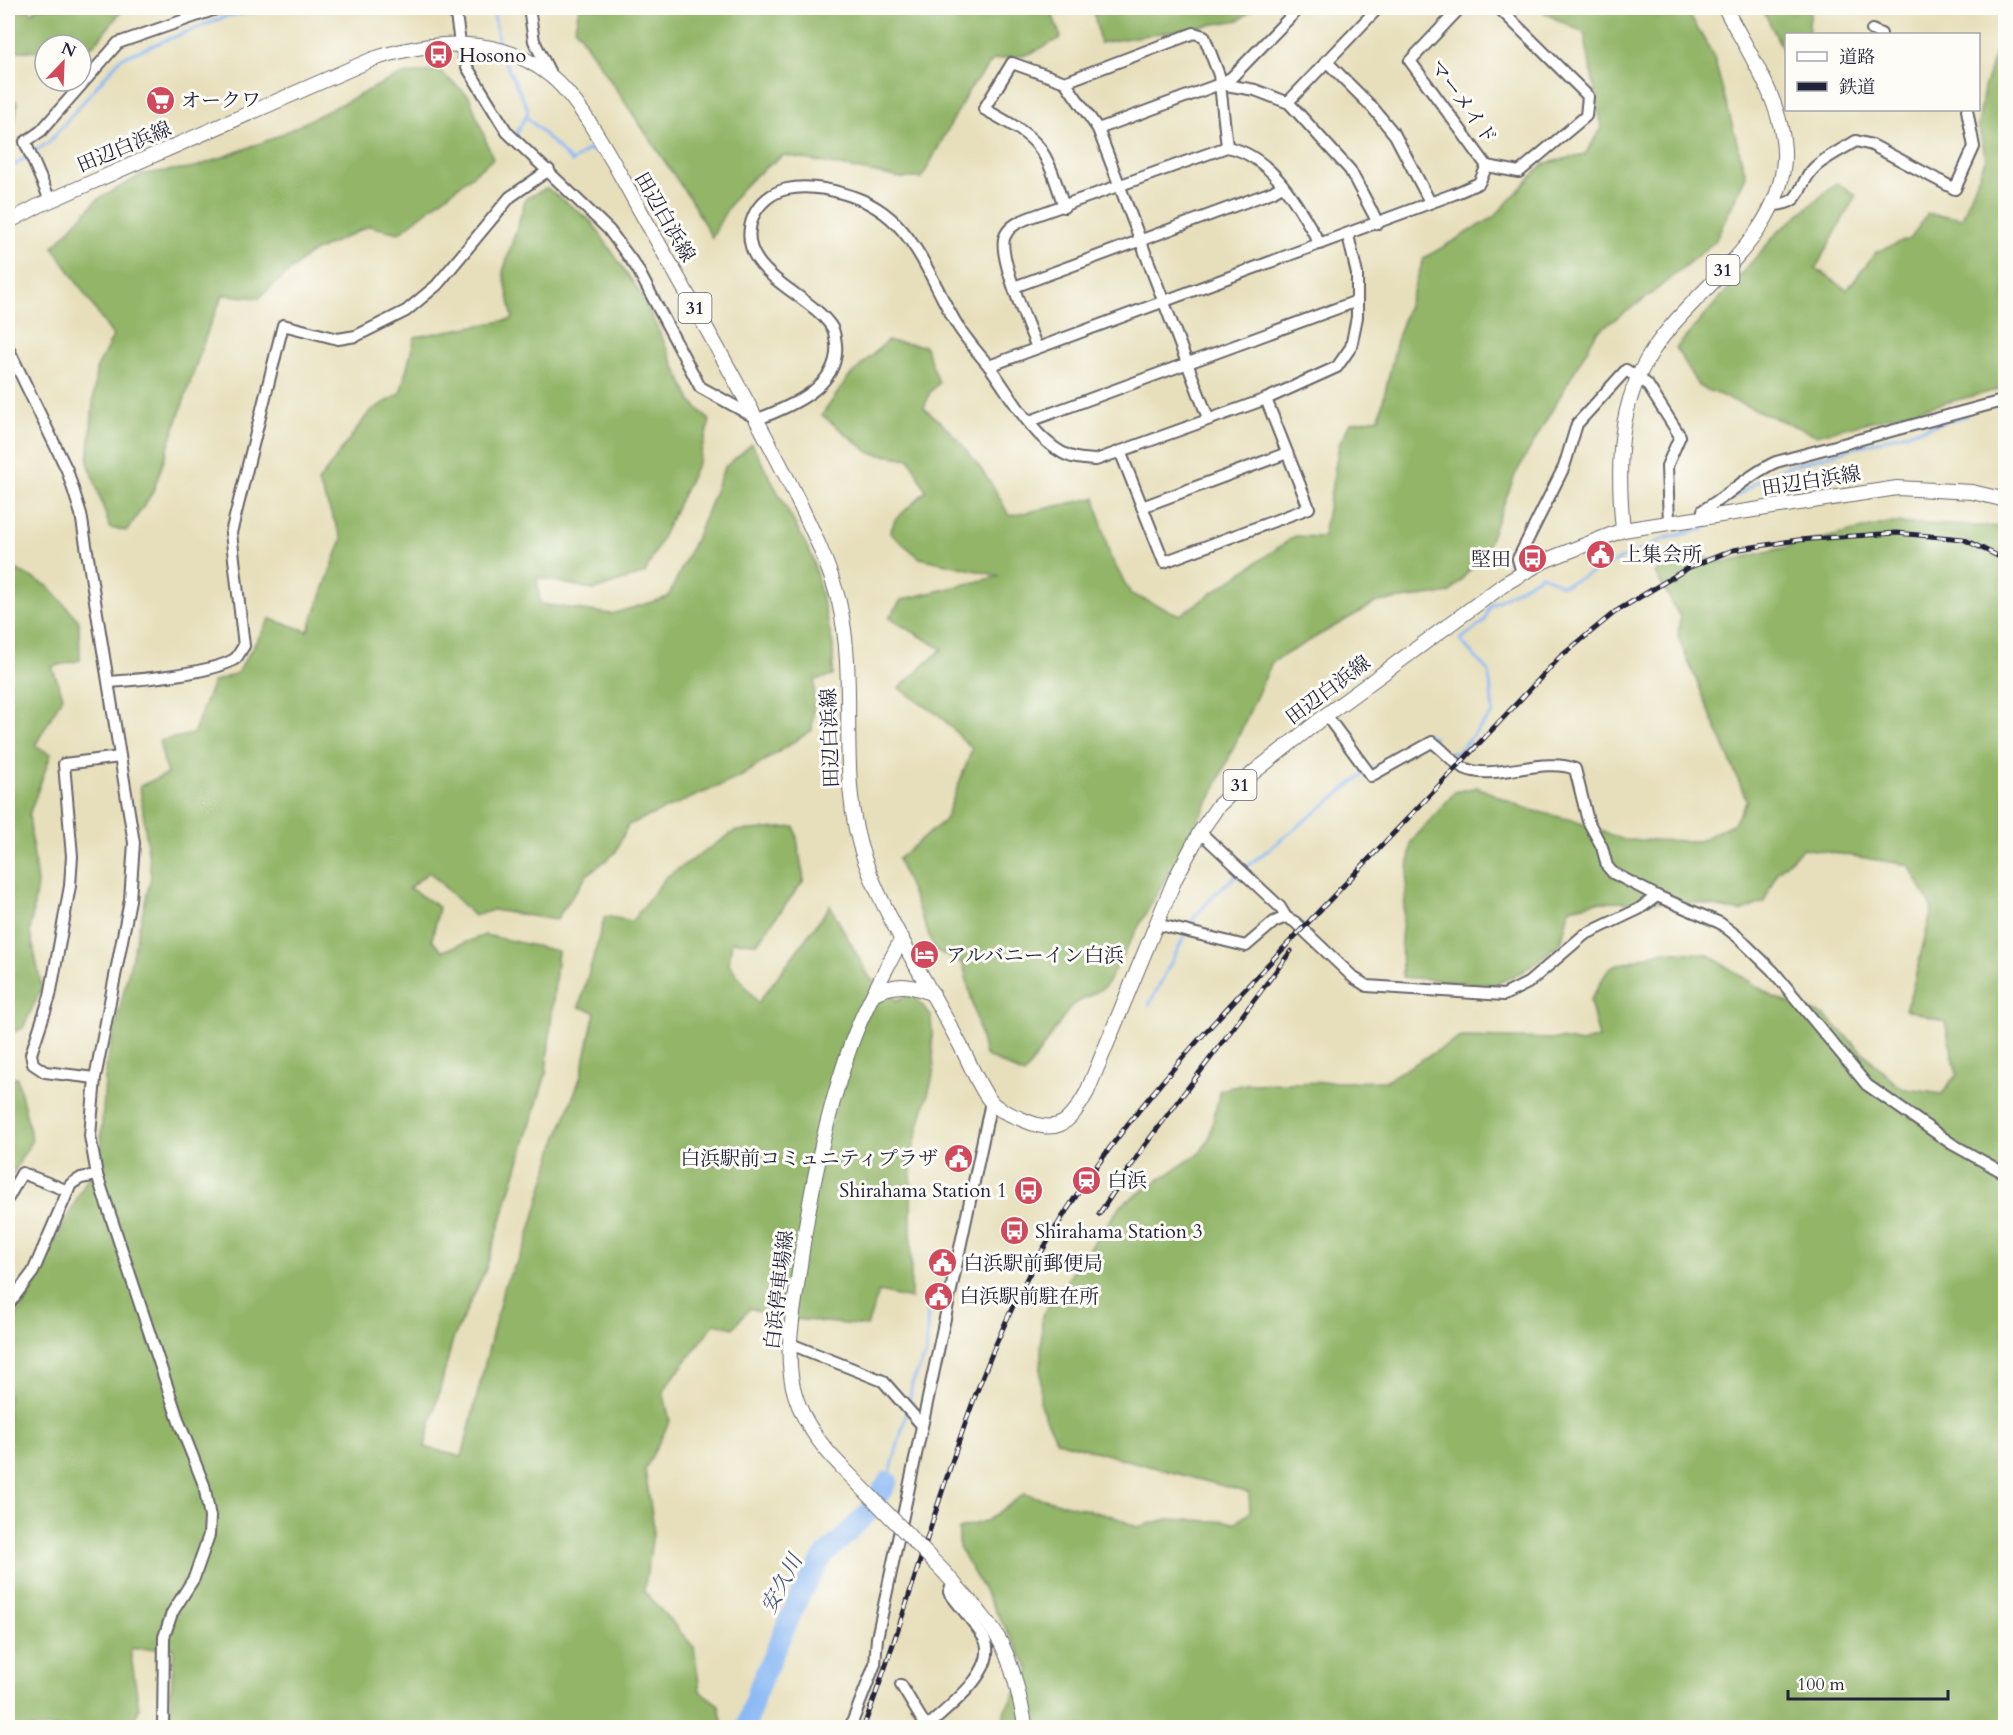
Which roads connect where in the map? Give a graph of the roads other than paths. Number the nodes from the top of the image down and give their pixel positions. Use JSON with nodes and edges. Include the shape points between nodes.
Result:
{"nodes":[{"id":1,"x":219,"y":8,"type":"edge"},
{"id":2,"x":455,"y":8,"type":"edge"},
{"id":3,"x":529,"y":8,"type":"edge"},
{"id":4,"x":1299,"y":8,"type":"edge"},
{"id":5,"x":1378,"y":8,"type":"edge"},
{"id":6,"x":1460,"y":8,"type":"edge"},
{"id":7,"x":1499,"y":8,"type":"edge"},
{"id":8,"x":1725,"y":8,"type":"edge"},
{"id":9,"x":460,"y":43,"type":"junction"},
{"id":10,"x":1326,"y":61,"type":"junction"},
{"id":11,"x":551,"y":76,"type":"junction"},
{"id":12,"x":1065,"y":82,"type":"junction"},
{"id":13,"x":1220,"y":84,"type":"junction"},
{"id":14,"x":1288,"y":102,"type":"junction"},
{"id":15,"x":1966,"y":111,"type":"edge"},
{"id":16,"x":1098,"y":129,"type":"junction"},
{"id":17,"x":1227,"y":147,"type":"junction"},
{"id":18,"x":1487,"y":166,"type":"junction"},
{"id":19,"x":549,"y":170,"type":"junction"},
{"id":20,"x":1119,"y":186,"type":"junction"},
{"id":21,"x":1282,"y":186,"type":"junction"},
{"id":22,"x":50,"y":200,"type":"junction"},
{"id":23,"x":1430,"y":202,"type":"junction"},
{"id":24,"x":1772,"y":205,"type":"junction"},
{"id":25,"x":1064,"y":207,"type":"junction"},
{"id":26,"x":8,"y":222,"type":"edge"},
{"id":27,"x":1378,"y":223,"type":"junction"},
{"id":28,"x":1348,"y":235,"type":"junction"},
{"id":29,"x":1140,"y":242,"type":"junction"},
{"id":30,"x":1320,"y":244,"type":"junction"},
{"id":31,"x":1014,"y":287,"type":"junction"},
{"id":32,"x":1357,"y":301,"type":"junction"},
{"id":33,"x":1163,"y":302,"type":"junction"},
{"id":34,"x":8,"y":348,"type":"edge"},
{"id":35,"x":1037,"y":348,"type":"junction"},
{"id":36,"x":1186,"y":364,"type":"junction"},
{"id":37,"x":988,"y":366,"type":"junction"},
{"id":38,"x":1638,"y":376,"type":"junction"},
{"id":39,"x":1266,"y":399,"type":"junction"},
{"id":40,"x":2006,"y":400,"type":"edge"},
{"id":41,"x":1208,"y":418,"type":"junction"},
{"id":42,"x":758,"y":420,"type":"junction"},
{"id":43,"x":1030,"y":421,"type":"junction"},
{"id":44,"x":1120,"y":451,"type":"junction"},
{"id":45,"x":1287,"y":453,"type":"junction"},
{"id":46,"x":2006,"y":500,"type":"edge"},
{"id":47,"x":1143,"y":507,"type":"junction"},
{"id":48,"x":1702,"y":518,"type":"junction"},
{"id":49,"x":1669,"y":523,"type":"junction"},
{"id":50,"x":1623,"y":530,"type":"junction"},
{"id":51,"x":1522,"y":573,"type":"junction"},
{"id":52,"x":109,"y":682,"type":"junction"},
{"id":53,"x":1326,"y":715,"type":"junction"},
{"id":54,"x":120,"y":757,"type":"junction"},
{"id":55,"x":1200,"y":832,"type":"junction"},
{"id":56,"x":1657,"y":896,"type":"junction"},
{"id":57,"x":1286,"y":917,"type":"junction"},
{"id":58,"x":1156,"y":924,"type":"junction"},
{"id":59,"x":902,"y":938,"type":"junction"},
{"id":60,"x":874,"y":993,"type":"junction"},
{"id":61,"x":933,"y":994,"type":"junction"},
{"id":62,"x":95,"y":1078,"type":"junction"},
{"id":63,"x":991,"y":1102,"type":"junction"},
{"id":64,"x":2006,"y":1174,"type":"edge"},
{"id":65,"x":97,"y":1175,"type":"junction"},
{"id":66,"x":68,"y":1191,"type":"junction"},
{"id":67,"x":8,"y":1198,"type":"edge"},
{"id":68,"x":8,"y":1305,"type":"edge"},
{"id":69,"x":788,"y":1343,"type":"junction"},
{"id":70,"x":921,"y":1424,"type":"junction"},
{"id":71,"x":950,"y":1578,"type":"junction"},
{"id":72,"x":901,"y":1685,"type":"dead end"},
{"id":73,"x":927,"y":1727,"type":"edge"},
{"id":74,"x":163,"y":1728,"type":"edge"},
{"id":75,"x":850,"y":1728,"type":"edge"},
{"id":76,"x":1026,"y":1728,"type":"edge"}],
"edges":[{"from":1,"to":22,"type":"street","via":[[118,43],[25,146]]},
{"from":2,"to":9,"type":"street"},
{"from":3,"to":11,"type":"street","via":[[534,41]]},
{"from":4,"to":13,"type":"street","via":[[1232,77]]},
{"from":5,"to":10,"type":"street"},
{"from":6,"to":18,"type":"street","name":"マーメイド","via":[[1410,61]]},
{"from":7,"to":18,"type":"street","name":"マーメイド","via":[[1588,96],[1586,116],[1519,172]]},
{"from":8,"to":24,"type":"main road","number":"31","via":[[1768,93],[1781,134],[1784,157]]},
{"from":9,"to":11,"type":"main road","name":"田辺白浜線","number":"31","via":[[495,49]]},
{"from":9,"to":19,"type":"street","via":[[467,67],[507,132]]},
{"from":9,"to":22,"type":"main road","name":"田辺白浜線","number":"31","via":[[406,48],[373,59]]},
{"from":10,"to":14,"type":"street"},
{"from":10,"to":23,"type":"street","via":[[1395,135]]},
{"from":11,"to":42,"type":"main road","name":"田辺白浜線","number":"31","via":[[573,99],[618,172]]},
{"from":12,"to":13,"type":"street","via":[[1194,33],[1204,36]]},
{"from":12,"to":16,"type":"street"},
{"from":12,"to":25,"type":"street","via":[[1012,63],[984,109],[1028,134],[1040,147],[1053,171]]},
{"from":13,"to":14,"type":"street","via":[[1255,90]]},
{"from":13,"to":16,"type":"street"},
{"from":13,"to":17,"type":"street"},
{"from":14,"to":27,"type":"street","via":[[1350,170]]},
{"from":15,"to":24,"type":"street","via":[[1974,147],[1955,189],[1872,145],[1856,141],[1815,167],[1795,200]]},
{"from":16,"to":20,"type":"street"},
{"from":17,"to":20,"type":"street"},
{"from":17,"to":21,"type":"street","via":[[1257,159]]},
{"from":18,"to":23,"type":"street","name":"マーメイド","via":[[1479,183]]},
{"from":19,"to":42,"type":"street","via":[[593,212],[638,268],[700,387]]},
{"from":19,"to":52,"type":"street","via":[[510,197],[437,285],[406,311],[356,336],[338,339],[283,325],[231,533],[244,646],[237,657],[222,663],[160,678]]},
{"from":20,"to":25,"type":"street"},
{"from":20,"to":29,"type":"street"},
{"from":21,"to":29,"type":"street"},
{"from":21,"to":30,"type":"street"},
{"from":22,"to":26,"type":"main road","name":"田辺白浜線","number":"31"},
{"from":23,"to":27,"type":"street","name":"マーメイド"},
{"from":24,"to":38,"type":"main road","number":"31","via":[[1751,238],[1654,349]]},
{"from":25,"to":31,"type":"street","via":[[1015,224],[1004,236],[1002,253]]},
{"from":27,"to":28,"type":"street","name":"マーメイド"},
{"from":28,"to":30,"type":"street","name":"マーメイド"},
{"from":28,"to":32,"type":"street","via":[[1357,274]]},
{"from":29,"to":31,"type":"street"},
{"from":29,"to":33,"type":"street"},
{"from":30,"to":33,"type":"street","name":"マーメイド"},
{"from":31,"to":35,"type":"street"},
{"from":32,"to":36,"type":"street"},
{"from":32,"to":39,"type":"street","via":[[1351,347],[1337,367]]},
{"from":33,"to":35,"type":"street","name":"マーメイド"},
{"from":33,"to":36,"type":"street"},
{"from":34,"to":52,"type":"street","via":[[75,491]]},
{"from":35,"to":37,"type":"street","name":"マーメイド"},
{"from":36,"to":41,"type":"street"},
{"from":36,"to":43,"type":"street"},
{"from":37,"to":42,"type":"street","via":[[956,324],[909,236],[893,219],[873,205],[826,189],[801,186],[780,190],[755,213],[749,240],[768,272],[832,327],[836,364],[814,390]]},
{"from":37,"to":43,"type":"street"},
{"from":38,"to":49,"type":"street","via":[[1680,436],[1668,466]]},
{"from":38,"to":50,"type":"main road","number":"31","via":[[1625,412],[1619,454]]},
{"from":38,"to":51,"type":"street","via":[[1626,370],[1577,424],[1563,467],[1518,559]]},
{"from":39,"to":41,"type":"street"},
{"from":39,"to":45,"type":"street"},
{"from":40,"to":48,"type":"street","via":[[1776,462],[1755,471],[1703,510]]},
{"from":41,"to":44,"type":"street"},
{"from":42,"to":59,"type":"main road","name":"田辺白浜線","number":"31","via":[[817,537],[839,603],[848,669],[851,793],[865,860]]},
{"from":43,"to":44,"type":"street","via":[[1055,447],[1078,459],[1096,460]]},
{"from":44,"to":47,"type":"street"},
{"from":45,"to":47,"type":"street"},
{"from":45,"to":47,"type":"street","via":[[1309,508],[1298,513],[1164,562]]},
{"from":46,"to":48,"type":"main road","name":"田辺白浜線","number":"31","via":[[1972,492],[1897,488]]},
{"from":48,"to":49,"type":"main road","name":"田辺白浜線","number":"31"},
{"from":49,"to":50,"type":"main road","name":"田辺白浜線","number":"31"},
{"from":50,"to":51,"type":"main road","name":"田辺白浜線","number":"31"},
{"from":51,"to":53,"type":"main road","name":"田辺白浜線","number":"31","via":[[1474,604]]},
{"from":52,"to":54,"type":"street"},
{"from":53,"to":55,"type":"main road","name":"田辺白浜線","number":"31","via":[[1254,772],[1218,806]]},
{"from":53,"to":56,"type":"street","via":[[1371,776],[1432,742],[1466,769],[1493,771],[1559,765],[1575,769],[1588,821],[1602,847],[1606,866]]},
{"from":54,"to":62,"type":"street","via":[[134,843],[130,900]]},
{"from":54,"to":62,"type":"street","via":[[64,764],[72,856],[70,886],[50,996],[31,1054],[33,1064],[45,1072]]},
{"from":55,"to":57,"type":"street"},
{"from":55,"to":58,"type":"main road","name":"田辺白浜線","number":"31"},
{"from":56,"to":57,"type":"street","via":[[1584,935],[1527,983],[1504,995],[1367,986]]},
{"from":56,"to":64,"type":"street","via":[[1720,923],[1738,937],[1773,971],[1867,1085],[1952,1144]]},
{"from":57,"to":58,"type":"street","via":[[1246,946]]},
{"from":58,"to":63,"type":"main road","name":"田辺白浜線","number":"31","via":[[1078,1108],[1056,1126],[1041,1128]]},
{"from":59,"to":60,"type":"main road","name":"白浜停車場線"},
{"from":59,"to":61,"type":"main road","name":"田辺白浜線","number":"31"},
{"from":60,"to":61,"type":"main road","via":[[894,984]]},
{"from":60,"to":69,"type":"main road","name":"白浜停車場線","via":[[848,1052],[834,1098]]},
{"from":61,"to":63,"type":"main road","name":"田辺白浜線","number":"31"},
{"from":62,"to":65,"type":"street","via":[[90,1136]]},
{"from":63,"to":70,"type":"street"},
{"from":65,"to":66,"type":"street","via":[[81,1178]]},
{"from":65,"to":74,"type":"street","via":[[179,1422],[204,1485],[210,1517],[209,1535],[194,1578],[172,1613],[164,1637]]},
{"from":66,"to":67,"type":"street","via":[[22,1173]]},
{"from":66,"to":68,"type":"street","via":[[33,1272]]},
{"from":69,"to":70,"type":"street","via":[[883,1381]]},
{"from":69,"to":71,"type":"main road","name":"白浜停車場線","bridge":true,"via":[[793,1388],[817,1439]]},
{"from":70,"to":75,"type":"street","via":[[875,1664]]},
{"from":71,"to":73,"type":"street","via":[[949,1592],[984,1639],[988,1651],[983,1668],[966,1691]]},
{"from":71,"to":76,"type":"main road","name":"白浜停車場線","via":[[1001,1643]]},
{"from":72,"to":73,"type":"street"}]}
